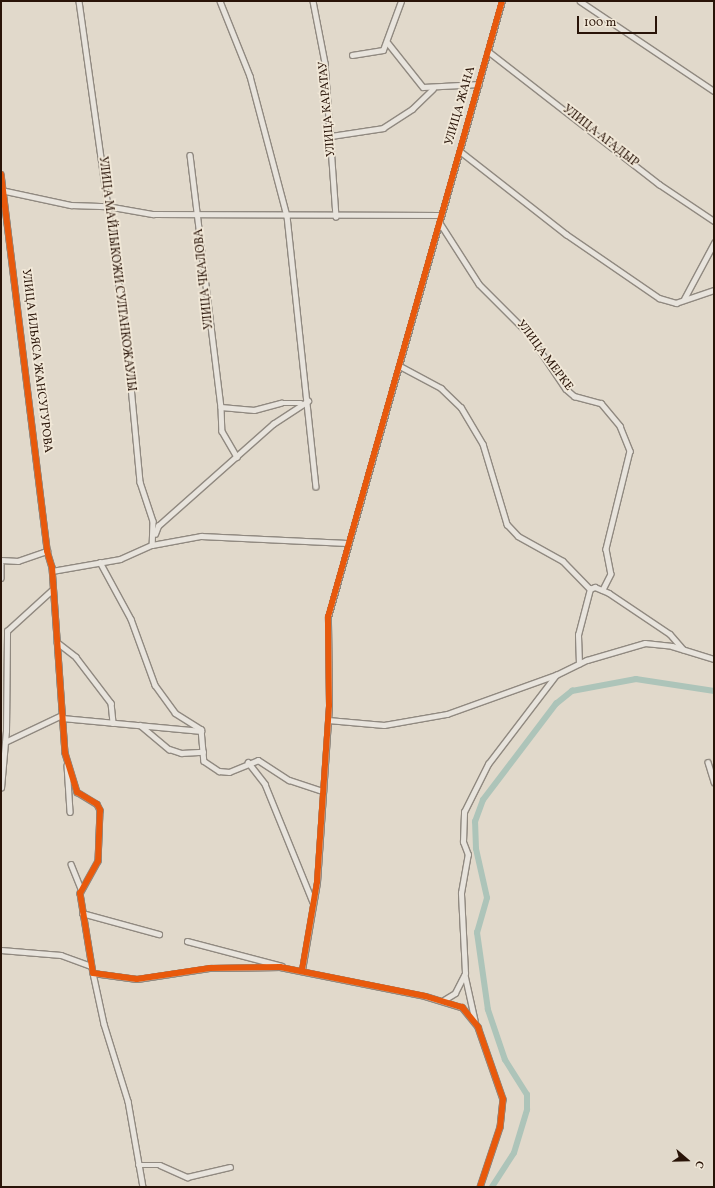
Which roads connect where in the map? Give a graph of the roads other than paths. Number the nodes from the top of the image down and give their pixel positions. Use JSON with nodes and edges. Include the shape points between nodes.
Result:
{"nodes":[{"id":1,"x":79,"y":1,"type":"edge"},
{"id":2,"x":220,"y":1,"type":"edge"},
{"id":3,"x":313,"y":1,"type":"edge"},
{"id":4,"x":402,"y":1,"type":"edge"},
{"id":5,"x":502,"y":1,"type":"edge"},
{"id":6,"x":580,"y":1,"type":"edge"},
{"id":7,"x":388,"y":43,"type":"junction"},
{"id":8,"x":488,"y":51,"type":"junction"},
{"id":9,"x":352,"y":55,"type":"dead end"},
{"id":10,"x":479,"y":84,"type":"junction"},
{"id":11,"x":433,"y":89,"type":"junction"},
{"id":12,"x":714,"y":91,"type":"edge"},
{"id":13,"x":331,"y":136,"type":"junction"},
{"id":14,"x":460,"y":151,"type":"junction"},
{"id":15,"x":190,"y":155,"type":"dead end"},
{"id":16,"x":1,"y":174,"type":"edge"},
{"id":17,"x":2,"y":190,"type":"edge"},
{"id":18,"x":107,"y":206,"type":"junction"},
{"id":19,"x":198,"y":215,"type":"junction"},
{"id":20,"x":440,"y":215,"type":"junction"},
{"id":21,"x":287,"y":216,"type":"junction"},
{"id":22,"x":336,"y":217,"type":"junction"},
{"id":23,"x":714,"y":221,"type":"edge"},
{"id":24,"x":440,"y":223,"type":"junction"},
{"id":25,"x":714,"y":243,"type":"edge"},
{"id":26,"x":714,"y":290,"type":"edge"},
{"id":27,"x":684,"y":300,"type":"junction"},
{"id":28,"x":400,"y":366,"type":"junction"},
{"id":29,"x":308,"y":401,"type":"junction"},
{"id":30,"x":301,"y":403,"type":"junction"},
{"id":31,"x":220,"y":404,"type":"junction"},
{"id":32,"x":237,"y":457,"type":"junction"},
{"id":33,"x":316,"y":486,"type":"dead end"},
{"id":34,"x":154,"y":535,"type":"junction"},
{"id":35,"x":348,"y":543,"type":"junction"},
{"id":36,"x":152,"y":545,"type":"junction"},
{"id":37,"x":47,"y":551,"type":"junction"},
{"id":38,"x":1,"y":560,"type":"edge"},
{"id":39,"x":100,"y":562,"type":"junction"},
{"id":40,"x":1,"y":564,"type":"edge"},
{"id":41,"x":52,"y":571,"type":"junction"},
{"id":42,"x":1,"y":578,"type":"edge"},
{"id":43,"x":53,"y":589,"type":"junction"},
{"id":44,"x":590,"y":589,"type":"junction"},
{"id":45,"x":603,"y":590,"type":"junction"},
{"id":46,"x":57,"y":642,"type":"junction"},
{"id":47,"x":683,"y":649,"type":"junction"},
{"id":48,"x":714,"y":659,"type":"edge"},
{"id":49,"x":579,"y":664,"type":"junction"},
{"id":50,"x":556,"y":675,"type":"junction"},
{"id":51,"x":62,"y":717,"type":"junction"},
{"id":52,"x":328,"y":720,"type":"junction"},
{"id":53,"x":113,"y":723,"type":"junction"},
{"id":54,"x":140,"y":725,"type":"junction"},
{"id":55,"x":201,"y":731,"type":"junction"},
{"id":56,"x":5,"y":742,"type":"junction"},
{"id":57,"x":203,"y":752,"type":"junction"},
{"id":58,"x":67,"y":759,"type":"junction"},
{"id":59,"x":248,"y":762,"type":"junction"},
{"id":60,"x":708,"y":762,"type":"dead end"},
{"id":61,"x":714,"y":782,"type":"edge"},
{"id":62,"x":1,"y":788,"type":"edge"},
{"id":63,"x":323,"y":791,"type":"junction"},
{"id":64,"x":70,"y":812,"type":"dead end"},
{"id":65,"x":72,"y":864,"type":"dead end"},
{"id":66,"x":81,"y":889,"type":"junction"},
{"id":67,"x":313,"y":902,"type":"junction"},
{"id":68,"x":82,"y":912,"type":"junction"},
{"id":69,"x":159,"y":934,"type":"dead end"},
{"id":70,"x":187,"y":941,"type":"dead end"},
{"id":71,"x":1,"y":944,"type":"edge"},
{"id":72,"x":1,"y":950,"type":"edge"},
{"id":73,"x":9,"y":950,"type":"junction"},
{"id":74,"x":91,"y":966,"type":"junction"},
{"id":75,"x":290,"y":968,"type":"junction"},
{"id":76,"x":302,"y":970,"type":"junction"},
{"id":77,"x":465,"y":973,"type":"junction"},
{"id":78,"x":93,"y":974,"type":"junction"},
{"id":79,"x":444,"y":1000,"type":"junction"},
{"id":80,"x":475,"y":1022,"type":"junction"},
{"id":81,"x":138,"y":1165,"type":"junction"},
{"id":82,"x":230,"y":1167,"type":"dead end"},
{"id":83,"x":143,"y":1187,"type":"edge"},
{"id":84,"x":480,"y":1187,"type":"edge"}],
"edges":[{"from":1,"to":18,"type":"street","name":"УЛИЦА МАЙЛЫКОЖИ СУЛТАНКОЖАУЛЫ"},
{"from":2,"to":21,"type":"street","via":[[250,76]]},
{"from":3,"to":13,"type":"street","name":"УЛИЦА КАРАТАУ","via":[[325,63]]},
{"from":4,"to":7,"type":"street"},
{"from":5,"to":8,"type":"street","name":"УЛИЦА ЖАНА"},
{"from":6,"to":12,"type":"street"},
{"from":7,"to":9,"type":"street","via":[[376,53]]},
{"from":7,"to":11,"type":"street","via":[[420,85]]},
{"from":8,"to":10,"type":"street","name":"УЛИЦА ЖАНА"},
{"from":8,"to":23,"type":"street","name":"УЛИЦА АГАДЫР","via":[[660,184]]},
{"from":10,"to":11,"type":"street","via":[[458,82]]},
{"from":10,"to":14,"type":"street","name":"УЛИЦА ЖАНА"},
{"from":11,"to":13,"type":"street","via":[[412,109],[383,128]]},
{"from":13,"to":22,"type":"street","name":"УЛИЦА КАРАТАУ"},
{"from":14,"to":20,"type":"street","name":"УЛИЦА ЖАНА"},
{"from":14,"to":27,"type":"street","via":[[566,234],[659,298],[676,303]]},
{"from":15,"to":19,"type":"street","name":"УЛИЦА ЧКАЛОВА"},
{"from":16,"to":17,"type":"street","name":"УЛИЦА ИЛЬЯСА ЖАНСУГУРОВА"},
{"from":17,"to":18,"type":"street","via":[[71,205]]},
{"from":17,"to":37,"type":"street","name":"УЛИЦА ИЛЬЯСА ЖАНСУГУРОВА"},
{"from":18,"to":19,"type":"street","via":[[153,214]]},
{"from":18,"to":34,"type":"street","name":"УЛИЦА МАЙЛЫКОЖИ СУЛТАНКОЖАУЛЫ","via":[[127,344],[140,482]]},
{"from":19,"to":21,"type":"street"},
{"from":19,"to":31,"type":"street","name":"УЛИЦА ЧКАЛОВА"},
{"from":20,"to":22,"type":"street"},
{"from":20,"to":24,"type":"street","name":"УЛИЦА ЖАНА"},
{"from":21,"to":22,"type":"street"},
{"from":21,"to":29,"type":"street"},
{"from":24,"to":28,"type":"street","name":"УЛИЦА ЖАНА"},
{"from":24,"to":45,"type":"street","name":"УЛИЦА МЕРКЕ","via":[[479,284],[529,334],[534,346],[574,396],[592,398],[610,411],[630,451],[606,549],[611,574]]},
{"from":25,"to":27,"type":"street"},
{"from":26,"to":27,"type":"street"},
{"from":28,"to":35,"type":"street","name":"УЛИЦА ЖАНА"},
{"from":28,"to":44,"type":"street","via":[[441,388],[462,406],[482,444],[507,524],[518,536],[563,560]]},
{"from":29,"to":30,"type":"street"},
{"from":29,"to":33,"type":"street"},
{"from":30,"to":31,"type":"street","via":[[281,402],[254,410]]},
{"from":30,"to":32,"type":"street"},
{"from":31,"to":32,"type":"street","name":"УЛИЦА ЧКАЛОВА","via":[[222,431]]},
{"from":32,"to":34,"type":"street","via":[[158,526]]},
{"from":34,"to":36,"type":"street","name":"УЛИЦА МАЙЛЫКОЖИ СУЛТАНКОЖАУЛЫ"},
{"from":35,"to":36,"type":"street","via":[[242,535],[201,536]]},
{"from":35,"to":52,"type":"street","name":"УЛИЦА ЖАНА","via":[[326,627]]},
{"from":36,"to":39,"type":"street","via":[[137,553]]},
{"from":37,"to":38,"type":"street","via":[[18,561]]},
{"from":37,"to":41,"type":"street","name":"УЛИЦА ИЛЬЯСА ЖАНСУГУРОВА"},
{"from":39,"to":41,"type":"street"},
{"from":39,"to":55,"type":"street","via":[[130,618],[155,685],[175,713],[197,725]]},
{"from":40,"to":42,"type":"street"},
{"from":41,"to":43,"type":"street","name":"УЛИЦА ИЛЬЯСА ЖАНСУГУРОВА"},
{"from":43,"to":46,"type":"street","name":"УЛИЦА ИЛЬЯСА ЖАНСУГУРОВА"},
{"from":43,"to":56,"type":"street","via":[[10,627],[5,677]]},
{"from":44,"to":45,"type":"street"},
{"from":44,"to":49,"type":"street","via":[[578,635]]},
{"from":45,"to":47,"type":"street","via":[[670,634]]},
{"from":46,"to":51,"type":"street","name":"УЛИЦА ИЛЬЯСА ЖАНСУГУРОВА"},
{"from":46,"to":53,"type":"street","via":[[76,657],[112,703]]},
{"from":47,"to":48,"type":"street"},
{"from":47,"to":49,"type":"street","via":[[645,643]]},
{"from":49,"to":50,"type":"street"},
{"from":50,"to":52,"type":"street","via":[[479,704],[417,721],[384,725]]},
{"from":50,"to":77,"type":"street","via":[[488,764],[464,812],[463,842],[468,855],[461,893]]},
{"from":51,"to":53,"type":"street"},
{"from":51,"to":56,"type":"street"},
{"from":51,"to":58,"type":"street","name":"УЛИЦА ИЛЬЯСА ЖАНСУГУРОВА"},
{"from":52,"to":63,"type":"street","name":"УЛИЦА ЖАНА"},
{"from":53,"to":54,"type":"street"},
{"from":54,"to":55,"type":"street"},
{"from":54,"to":57,"type":"street","via":[[170,749],[181,753]]},
{"from":55,"to":57,"type":"street"},
{"from":56,"to":62,"type":"street"},
{"from":57,"to":59,"type":"street","via":[[204,761],[219,771],[229,772]]},
{"from":58,"to":64,"type":"street"},
{"from":58,"to":66,"type":"street","via":[[77,792],[97,804],[100,810],[98,861]]},
{"from":59,"to":63,"type":"street","via":[[263,761],[289,780]]},
{"from":59,"to":67,"type":"street","via":[[265,784]]},
{"from":60,"to":61,"type":"street"},
{"from":63,"to":67,"type":"street","name":"УЛИЦА ЖАНА"},
{"from":65,"to":66,"type":"street"},
{"from":66,"to":68,"type":"street"},
{"from":67,"to":76,"type":"street","name":"УЛИЦА ЖАНА"},
{"from":68,"to":69,"type":"street"},
{"from":68,"to":74,"type":"street"},
{"from":70,"to":75,"type":"street"},
{"from":71,"to":73,"type":"street"},
{"from":72,"to":73,"type":"street"},
{"from":73,"to":74,"type":"street","via":[[61,955]]},
{"from":74,"to":78,"type":"street"},
{"from":75,"to":76,"type":"street"},
{"from":75,"to":78,"type":"street","via":[[239,966],[137,979]]},
{"from":76,"to":79,"type":"street"},
{"from":77,"to":79,"type":"street","via":[[455,993]]},
{"from":77,"to":80,"type":"street"},
{"from":78,"to":81,"type":"street","via":[[104,1024],[128,1101]]},
{"from":79,"to":80,"type":"street","via":[[462,1007]]},
{"from":80,"to":84,"type":"street","via":[[503,1099],[500,1127]]},
{"from":81,"to":82,"type":"street","via":[[160,1165],[187,1177]]},
{"from":81,"to":83,"type":"street"}]}
